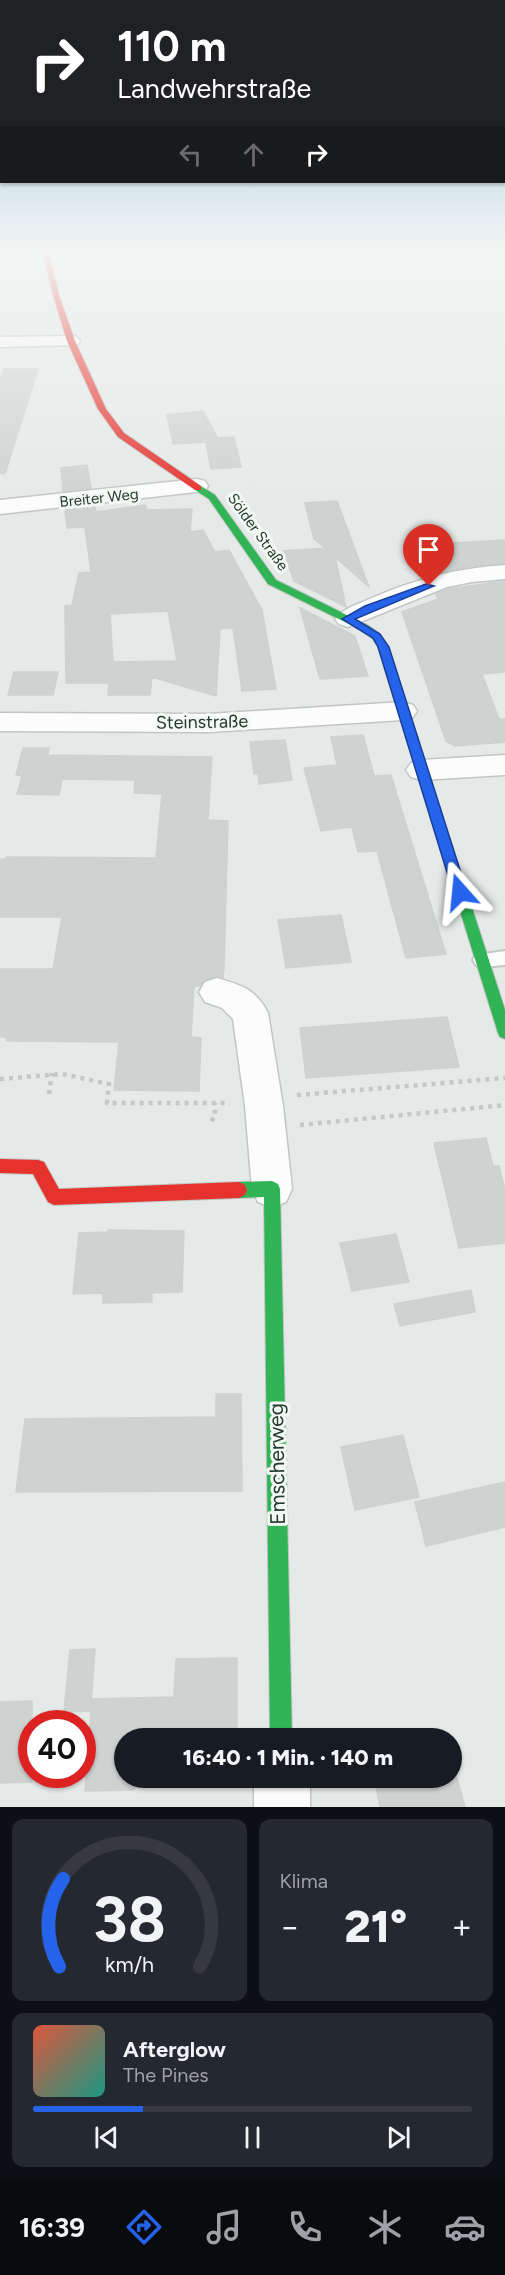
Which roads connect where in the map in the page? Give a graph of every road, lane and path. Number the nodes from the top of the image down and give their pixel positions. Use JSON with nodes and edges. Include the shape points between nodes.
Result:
{"nodes":[{"id":1,"x":68,"y":333,"type":"edge"},
{"id":2,"x":71,"y":341,"type":"junction"},
{"id":3,"x":0,"y":342,"type":"edge"},
{"id":4,"x":197,"y":486,"type":"junction"},
{"id":5,"x":0,"y":507,"type":"edge"},
{"id":6,"x":505,"y":572,"type":"edge"},
{"id":7,"x":348,"y":619,"type":"junction"},
{"id":8,"x":403,"y":711,"type":"junction"},
{"id":9,"x":0,"y":723,"type":"edge"},
{"id":10,"x":505,"y":765,"type":"edge"},
{"id":11,"x":421,"y":770,"type":"junction"},
{"id":12,"x":505,"y":958,"type":"edge"},
{"id":13,"x":482,"y":960,"type":"junction"},
{"id":14,"x":217,"y":992,"type":"dead end"},
{"id":15,"x":505,"y":1033,"type":"edge"},
{"id":16,"x":52,"y":1073,"type":"junction"},
{"id":17,"x":505,"y":1078,"type":"edge"},
{"id":18,"x":0,"y":1079,"type":"edge"},
{"id":19,"x":49,"y":1094,"type":"dead end"},
{"id":20,"x":215,"y":1103,"type":"junction"},
{"id":21,"x":274,"y":1103,"type":"junction"},
{"id":22,"x":505,"y":1105,"type":"edge"},
{"id":23,"x":210,"y":1121,"type":"dead end"},
{"id":24,"x":0,"y":1166,"type":"edge"},
{"id":25,"x":272,"y":1189,"type":"junction"},
{"id":26,"x":281,"y":1728,"type":"edge"},
{"id":27,"x":282,"y":1788,"type":"edge"},
{"id":28,"x":282,"y":1807,"type":"edge"}],
"edges":[{"from":1,"to":2,"type":"street","name":"Sölder Straße"},
{"from":2,"to":3,"type":"street"},
{"from":2,"to":4,"type":"street","name":"Sölder Straße","via":[[102,409],[121,435]]},
{"from":4,"to":5,"type":"street","name":"Breiter Weg"},
{"from":4,"to":7,"type":"street","name":"Sölder Straße","via":[[222,507],[272,582]]},
{"from":6,"to":7,"type":"street","via":[[449,579]]},
{"from":7,"to":8,"type":"street","name":"Sölder Straße","via":[[376,636],[383,647]]},
{"from":8,"to":9,"type":"street","name":"Steinstraße","via":[[209,723]]},
{"from":8,"to":11,"type":"street","name":"Sölder Straße"},
{"from":10,"to":11,"type":"street"},
{"from":11,"to":13,"type":"street","name":"Sölder Straße"},
{"from":12,"to":13,"type":"lane"},
{"from":13,"to":15,"type":"street","name":"Sölder Straße"},
{"from":14,"to":21,"type":"street","name":"Emscherweg","via":[[234,997],[250,1014]]},
{"from":16,"to":18,"type":"path"},
{"from":16,"to":19,"type":"path"},
{"from":16,"to":20,"type":"path","via":[[109,1084],[107,1103]]},
{"from":17,"to":21,"type":"path","via":[[296,1095]]},
{"from":20,"to":21,"type":"path"},
{"from":20,"to":23,"type":"path","via":[[215,1117]]},
{"from":21,"to":22,"type":"path"},
{"from":21,"to":25,"type":"street","name":"Emscherweg"},
{"from":24,"to":25,"type":"street","via":[[38,1167],[54,1197]]},
{"from":25,"to":26,"type":"street","name":"Emscherweg"},
{"from":27,"to":28,"type":"street"}]}
